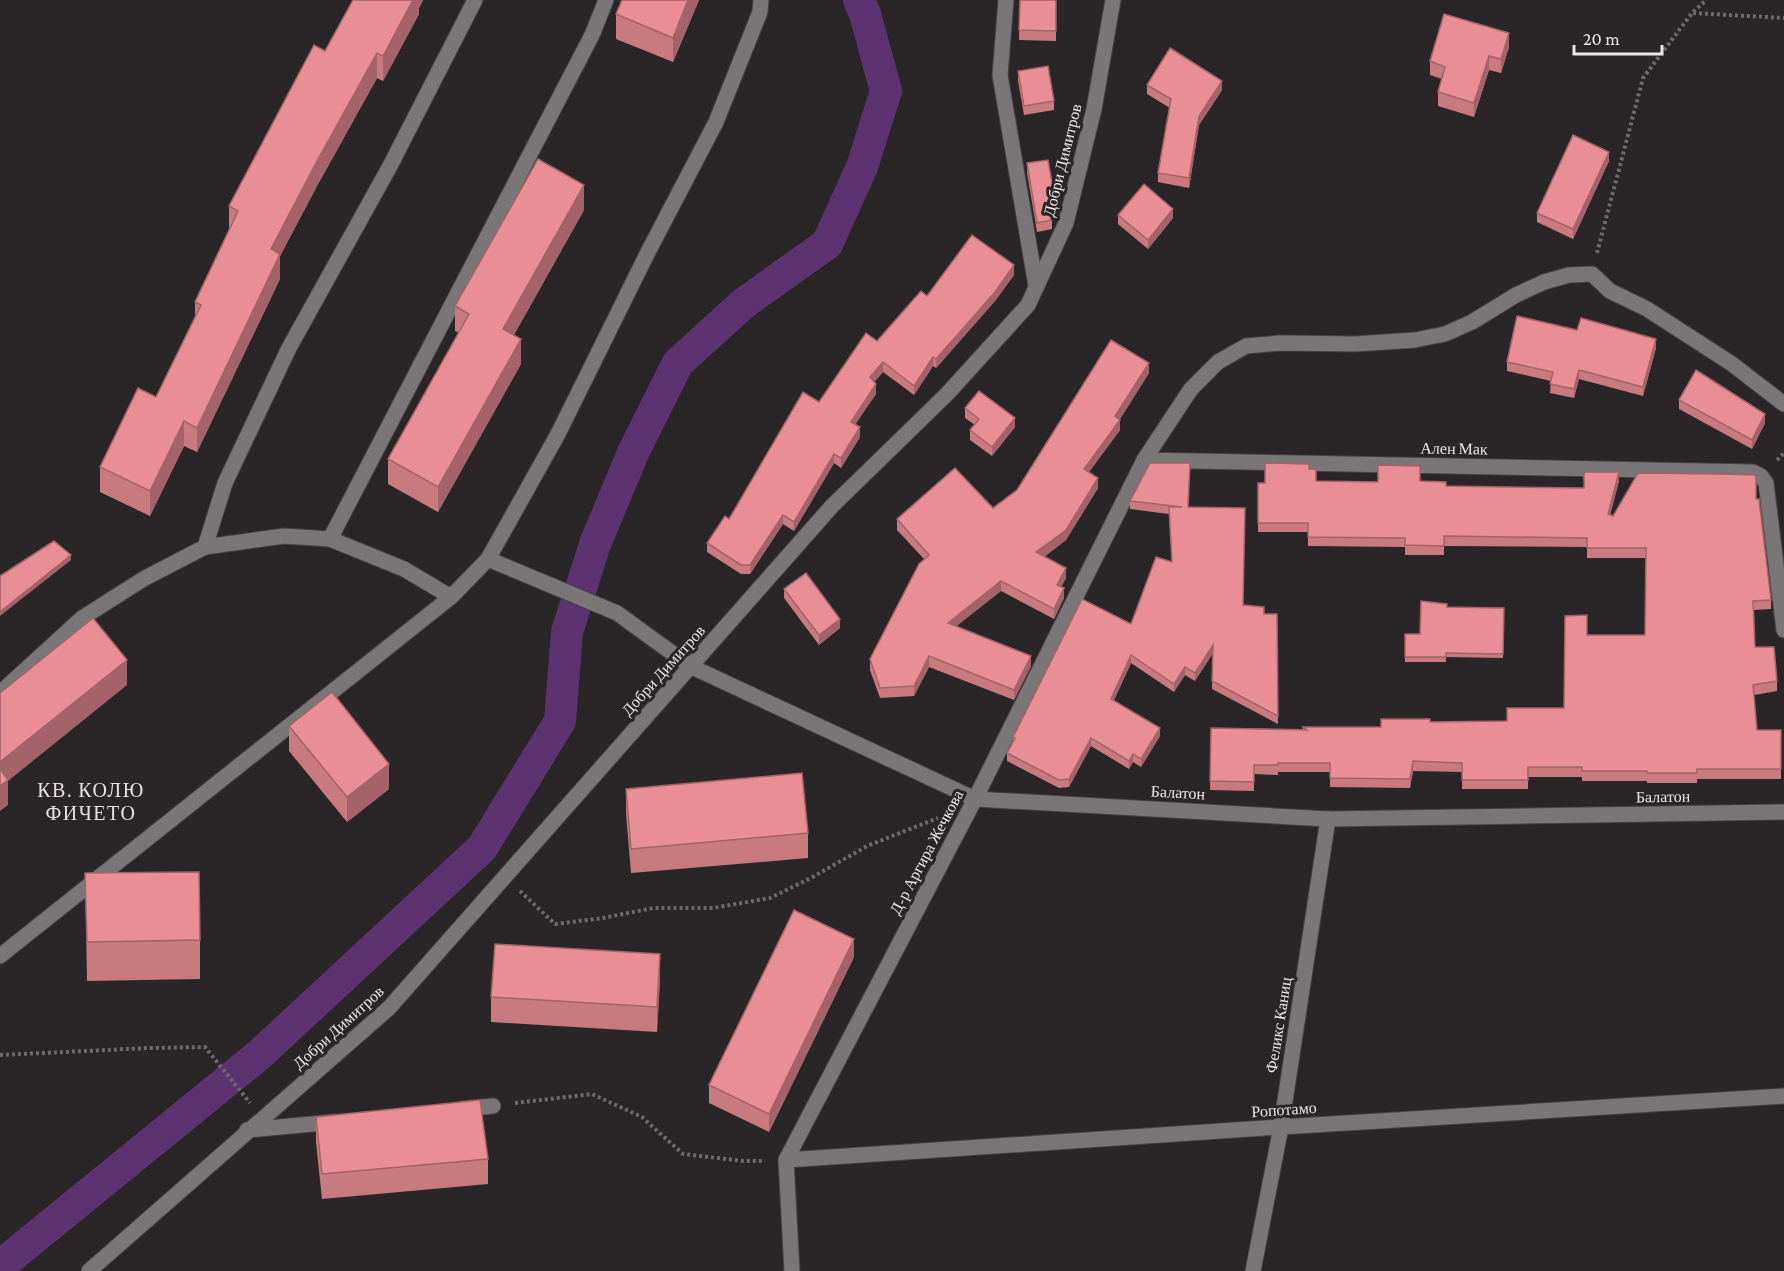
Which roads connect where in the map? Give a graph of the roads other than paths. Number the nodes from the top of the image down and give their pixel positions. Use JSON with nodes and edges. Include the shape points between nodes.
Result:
{"nodes":[{"id":1,"x":475,"y":0,"type":"edge"},
{"id":2,"x":606,"y":0,"type":"edge"},
{"id":3,"x":761,"y":0,"type":"edge"},
{"id":4,"x":1006,"y":0,"type":"edge"},
{"id":5,"x":1113,"y":0,"type":"edge"},
{"id":6,"x":1036,"y":286,"type":"junction"},
{"id":7,"x":1784,"y":404,"type":"edge"},
{"id":8,"x":1144,"y":460,"type":"junction"},
{"id":9,"x":330,"y":539,"type":"junction"},
{"id":10,"x":205,"y":547,"type":"junction"},
{"id":11,"x":488,"y":559,"type":"junction"},
{"id":12,"x":451,"y":597,"type":"junction"},
{"id":13,"x":1784,"y":630,"type":"edge"},
{"id":14,"x":690,"y":666,"type":"junction"},
{"id":15,"x":0,"y":693,"type":"edge"},
{"id":16,"x":975,"y":799,"type":"junction"},
{"id":17,"x":1784,"y":812,"type":"edge"},
{"id":18,"x":1328,"y":819,"type":"junction"},
{"id":19,"x":0,"y":956,"type":"edge"},
{"id":20,"x":1784,"y":1096,"type":"edge"},
{"id":21,"x":493,"y":1106,"type":"road end"},
{"id":22,"x":446,"y":1111,"type":"edge"},
{"id":23,"x":353,"y":1120,"type":"edge"},
{"id":24,"x":1281,"y":1127,"type":"junction"},
{"id":25,"x":248,"y":1130,"type":"junction"},
{"id":26,"x":786,"y":1160,"type":"junction"},
{"id":27,"x":89,"y":1271,"type":"edge"},
{"id":28,"x":792,"y":1271,"type":"edge"},
{"id":29,"x":1253,"y":1271,"type":"edge"}],
"edges":[{"from":1,"to":10,"type":"street","via":[[390,166],[289,348],[225,483]]},
{"from":2,"to":9,"type":"street","via":[[592,35]]},
{"from":3,"to":11,"type":"street","via":[[760,12],[716,122],[558,434]]},
{"from":4,"to":6,"type":"street","via":[[1000,75]]},
{"from":5,"to":6,"type":"street","name":"Добри Димитров","via":[[1094,109],[1066,223]]},
{"from":6,"to":14,"type":"street","name":"Добри Димитров","via":[[1028,304],[962,378],[832,506]]},
{"from":7,"to":8,"type":"street","name":"Д-р Аргира Жечкова","via":[[1732,364],[1647,309],[1610,291],[1592,274],[1569,275],[1516,295],[1445,334],[1354,344],[1246,346],[1218,362],[1191,389]]},
{"from":8,"to":13,"type":"street","name":"Ален Мак","via":[[1753,472],[1766,483]]},
{"from":8,"to":16,"type":"street","name":"Д-р Аргира Жечкова"},
{"from":9,"to":10,"type":"street","via":[[284,536]]},
{"from":9,"to":12,"type":"street","via":[[404,569]]},
{"from":10,"to":15,"type":"street","via":[[145,578],[82,618]]},
{"from":11,"to":12,"type":"street"},
{"from":11,"to":14,"type":"street","name":"Балатон","via":[[617,613]]},
{"from":12,"to":19,"type":"street"},
{"from":14,"to":16,"type":"street","name":"Балатон"},
{"from":14,"to":25,"type":"street","name":"Добри Димитров","via":[[389,1008]]},
{"from":16,"to":18,"type":"street","name":"Балатон"},
{"from":16,"to":26,"type":"street","name":"Д-р Аргира Жечкова"},
{"from":17,"to":18,"type":"street","name":"Балатон"},
{"from":18,"to":24,"type":"street","name":"Феликс Каниц"},
{"from":20,"to":24,"type":"street","name":"Ропотамо"},
{"from":21,"to":22,"type":"street"},
{"from":23,"to":25,"type":"street"},
{"from":24,"to":26,"type":"street","name":"Ропотамо"},
{"from":24,"to":29,"type":"street","name":"Феликс Каниц"},
{"from":25,"to":27,"type":"street","name":"Добри Димитров"},
{"from":26,"to":28,"type":"street"}]}
